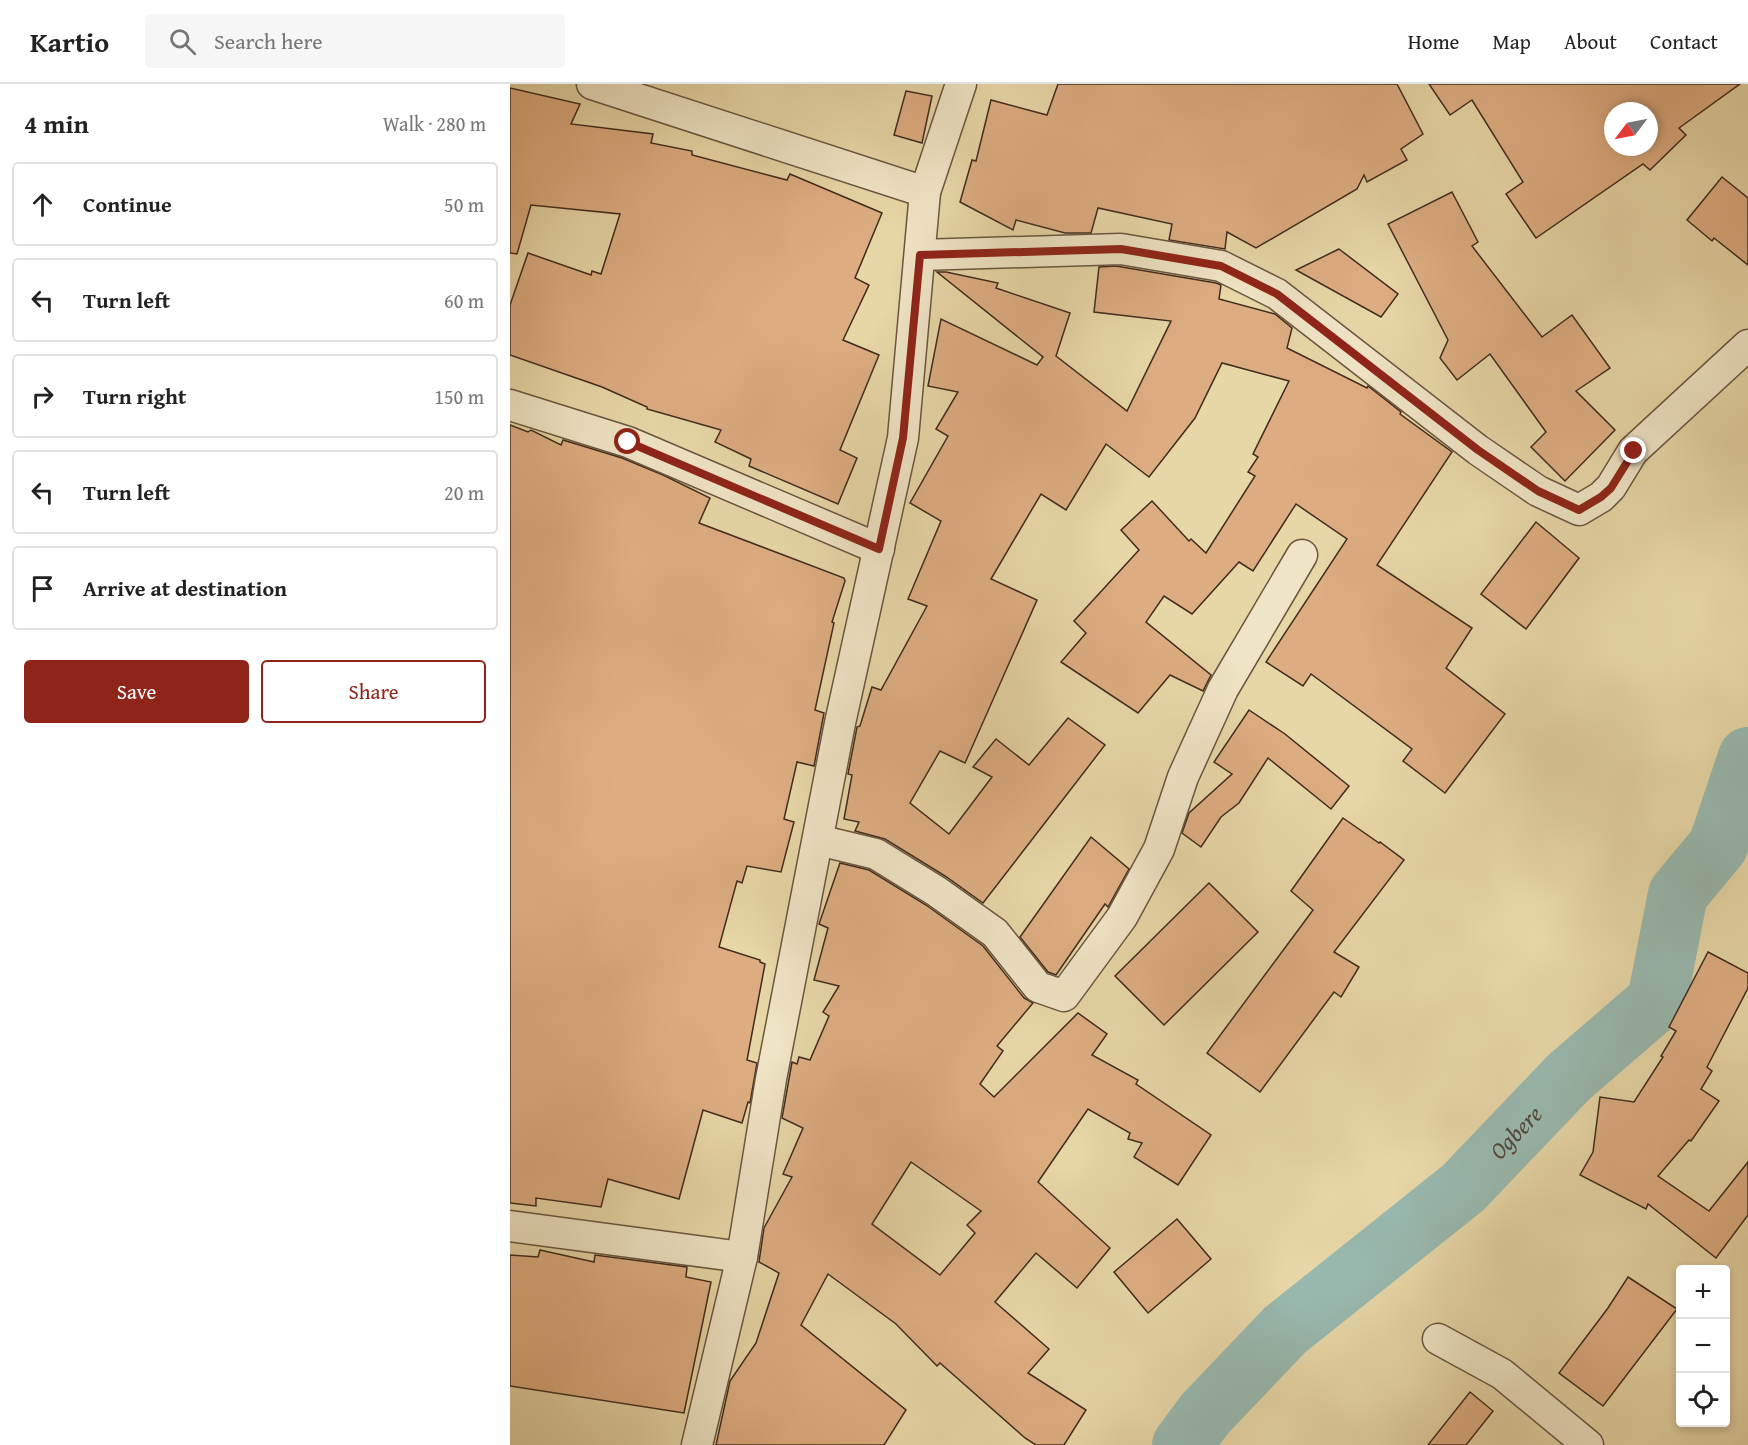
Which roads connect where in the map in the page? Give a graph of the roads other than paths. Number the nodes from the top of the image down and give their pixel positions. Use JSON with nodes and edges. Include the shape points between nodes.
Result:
{"nodes":[{"id":1,"x":961,"y":84,"type":"edge"},
{"id":2,"x":598,"y":85,"type":"edge"},
{"id":3,"x":926,"y":192,"type":"junction"},
{"id":4,"x":920,"y":255,"type":"junction"},
{"id":5,"x":1748,"y":345,"type":"edge"},
{"id":6,"x":510,"y":405,"type":"edge"},
{"id":7,"x":879,"y":549,"type":"junction"},
{"id":8,"x":1302,"y":555,"type":"dead end"},
{"id":9,"x":818,"y":840,"type":"junction"},
{"id":10,"x":510,"y":1226,"type":"edge"},
{"id":11,"x":742,"y":1257,"type":"junction"},
{"id":12,"x":1438,"y":1339,"type":"dead end"},
{"id":13,"x":697,"y":1445,"type":"edge"},
{"id":14,"x":1588,"y":1445,"type":"edge"}],
"edges":[{"from":1,"to":3,"type":"street"},
{"from":2,"to":3,"type":"street"},
{"from":3,"to":4,"type":"street"},
{"from":4,"to":5,"type":"street","via":[[1121,249],[1221,266],[1277,294],[1478,450],[1538,491],[1579,510],[1611,488],[1634,451]]},
{"from":4,"to":7,"type":"street","via":[[903,438]]},
{"from":6,"to":7,"type":"street","via":[[628,442]]},
{"from":7,"to":9,"type":"street"},
{"from":8,"to":9,"type":"street","via":[[1223,689],[1183,777],[1159,849],[1122,917],[1064,996],[1038,987],[995,933],[936,891],[876,854]]},
{"from":9,"to":11,"type":"street","via":[[771,1079]]},
{"from":10,"to":11,"type":"street"},
{"from":11,"to":13,"type":"street"},
{"from":12,"to":14,"type":"street","via":[[1502,1374]]}]}
